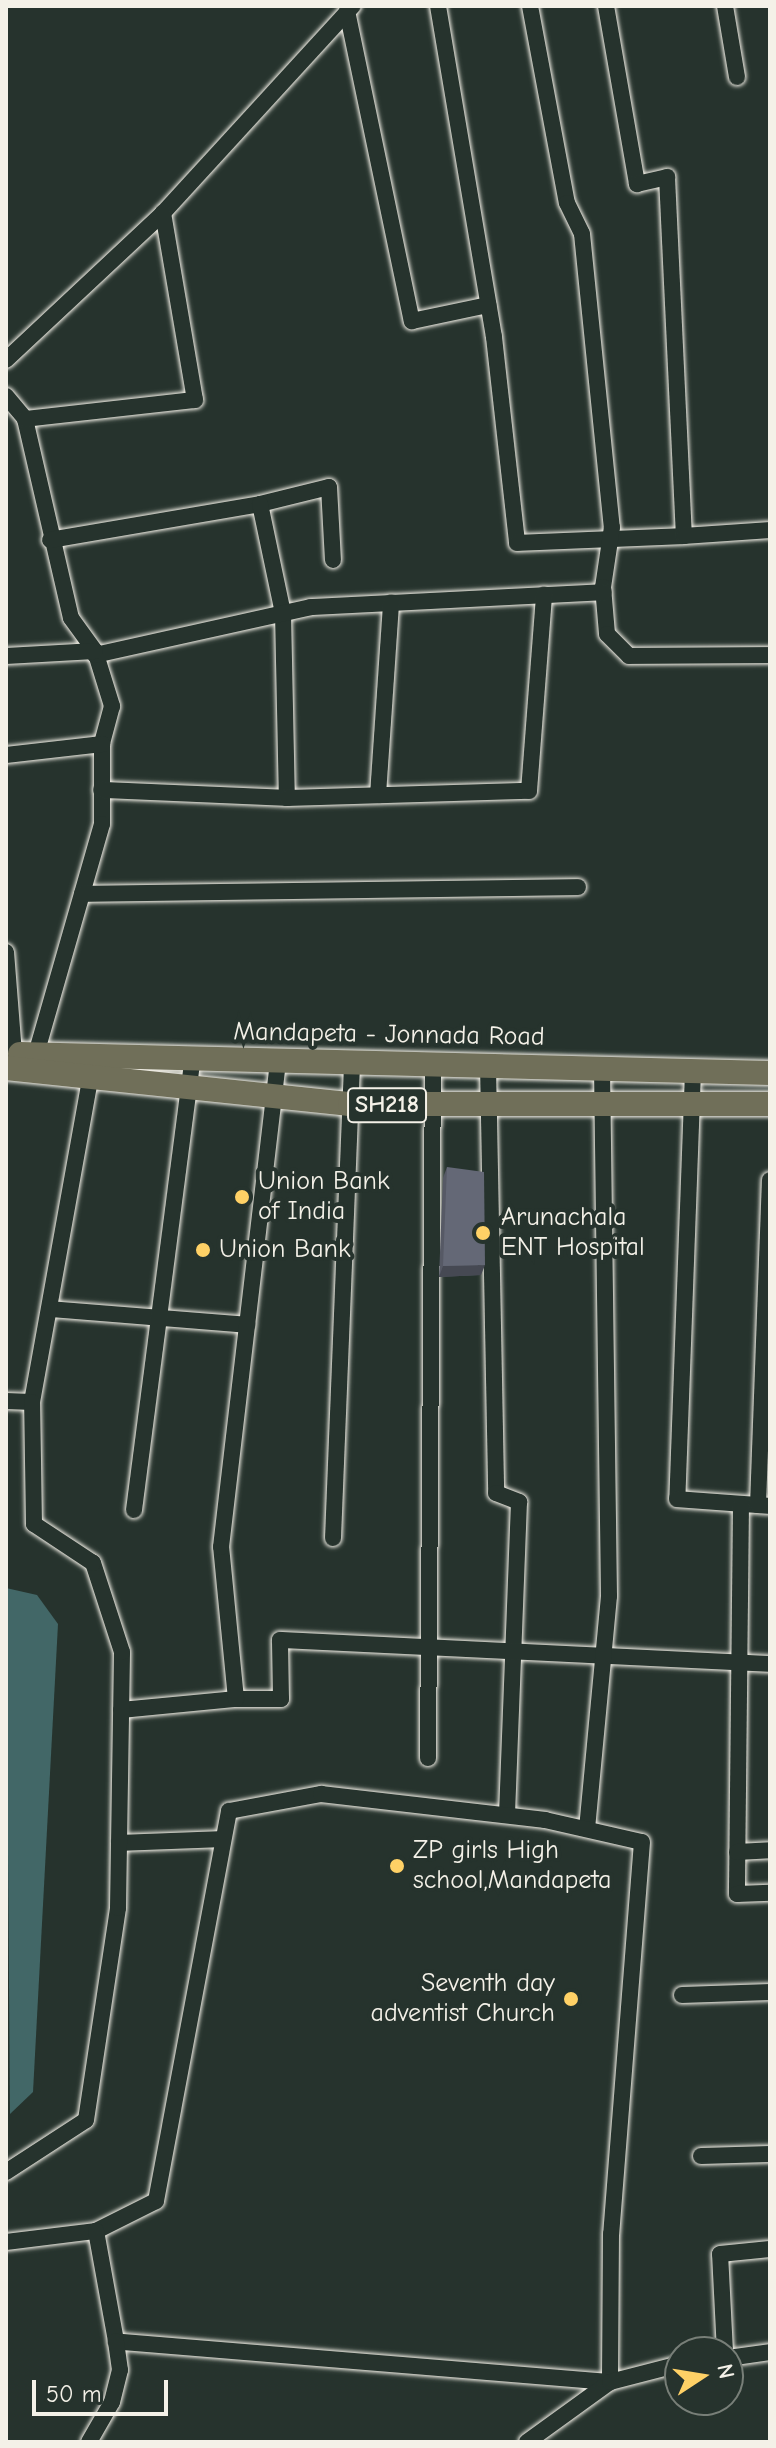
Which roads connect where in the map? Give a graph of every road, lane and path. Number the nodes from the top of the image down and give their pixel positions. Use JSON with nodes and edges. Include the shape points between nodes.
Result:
{"nodes":[{"id":1,"x":438,"y":6,"type":"edge"},
{"id":2,"x":530,"y":6,"type":"edge"},
{"id":3,"x":606,"y":6,"type":"edge"},
{"id":4,"x":725,"y":6,"type":"edge"},
{"id":5,"x":350,"y":9,"type":"edge"},
{"id":6,"x":737,"y":77,"type":"dead end"},
{"id":7,"x":163,"y":213,"type":"junction"},
{"id":8,"x":488,"y":305,"type":"junction"},
{"id":9,"x":6,"y":360,"type":"edge"},
{"id":10,"x":6,"y":396,"type":"edge"},
{"id":11,"x":25,"y":419,"type":"junction"},
{"id":12,"x":260,"y":504,"type":"junction"},
{"id":13,"x":770,"y":530,"type":"edge"},
{"id":14,"x":684,"y":536,"type":"junction"},
{"id":15,"x":611,"y":538,"type":"junction"},
{"id":16,"x":50,"y":540,"type":"junction"},
{"id":17,"x":333,"y":560,"type":"dead end"},
{"id":18,"x":604,"y":592,"type":"junction"},
{"id":19,"x":544,"y":595,"type":"junction"},
{"id":20,"x":391,"y":602,"type":"junction"},
{"id":21,"x":283,"y":613,"type":"junction"},
{"id":22,"x":95,"y":653,"type":"junction"},
{"id":23,"x":770,"y":655,"type":"edge"},
{"id":24,"x":6,"y":656,"type":"edge"},
{"id":25,"x":102,"y":744,"type":"junction"},
{"id":26,"x":6,"y":755,"type":"edge"},
{"id":27,"x":101,"y":790,"type":"junction"},
{"id":28,"x":378,"y":795,"type":"junction"},
{"id":29,"x":287,"y":798,"type":"junction"},
{"id":30,"x":578,"y":887,"type":"dead end"},
{"id":31,"x":82,"y":894,"type":"junction"},
{"id":32,"x":6,"y":952,"type":"edge"},
{"id":33,"x":15,"y":1057,"type":"edge"},
{"id":34,"x":193,"y":1058,"type":"junction"},
{"id":35,"x":278,"y":1061,"type":"junction"},
{"id":36,"x":352,"y":1062,"type":"junction"},
{"id":37,"x":93,"y":1065,"type":"junction"},
{"id":38,"x":433,"y":1065,"type":"junction"},
{"id":39,"x":488,"y":1066,"type":"junction"},
{"id":40,"x":602,"y":1069,"type":"junction"},
{"id":41,"x":693,"y":1071,"type":"junction"},
{"id":42,"x":770,"y":1073,"type":"edge"},
{"id":43,"x":189,"y":1086,"type":"junction"},
{"id":44,"x":274,"y":1094,"type":"junction"},
{"id":45,"x":350,"y":1104,"type":"junction"},
{"id":46,"x":770,"y":1104,"type":"edge"},
{"id":47,"x":434,"y":1106,"type":"junction"},
{"id":48,"x":692,"y":1106,"type":"junction"},
{"id":49,"x":488,"y":1108,"type":"junction"},
{"id":50,"x":603,"y":1109,"type":"junction"},
{"id":51,"x":770,"y":1180,"type":"edge"},
{"id":52,"x":50,"y":1309,"type":"junction"},
{"id":53,"x":159,"y":1320,"type":"junction"},
{"id":54,"x":247,"y":1325,"type":"junction"},
{"id":55,"x":6,"y":1401,"type":"edge"},
{"id":56,"x":32,"y":1402,"type":"junction"},
{"id":57,"x":741,"y":1504,"type":"junction"},
{"id":58,"x":764,"y":1506,"type":"edge"},
{"id":59,"x":134,"y":1510,"type":"dead end"},
{"id":60,"x":333,"y":1538,"type":"dead end"},
{"id":61,"x":428,"y":1642,"type":"junction"},
{"id":62,"x":518,"y":1647,"type":"junction"},
{"id":63,"x":607,"y":1651,"type":"junction"},
{"id":64,"x":738,"y":1662,"type":"junction"},
{"id":65,"x":770,"y":1664,"type":"edge"},
{"id":66,"x":236,"y":1699,"type":"junction"},
{"id":67,"x":121,"y":1710,"type":"junction"},
{"id":68,"x":428,"y":1758,"type":"dead end"},
{"id":69,"x":507,"y":1815,"type":"junction"},
{"id":70,"x":587,"y":1829,"type":"junction"},
{"id":71,"x":223,"y":1839,"type":"junction"},
{"id":72,"x":119,"y":1843,"type":"junction"},
{"id":73,"x":770,"y":1850,"type":"edge"},
{"id":74,"x":737,"y":1852,"type":"junction"},
{"id":75,"x":770,"y":1893,"type":"edge"},
{"id":76,"x":770,"y":1992,"type":"edge"},
{"id":77,"x":682,"y":1995,"type":"dead end"},
{"id":78,"x":770,"y":2154,"type":"edge"},
{"id":79,"x":701,"y":2156,"type":"dead end"},
{"id":80,"x":6,"y":2172,"type":"edge"},
{"id":81,"x":96,"y":2231,"type":"junction"},
{"id":82,"x":6,"y":2242,"type":"edge"},
{"id":83,"x":770,"y":2249,"type":"edge"},
{"id":84,"x":724,"y":2336,"type":"edge"},
{"id":85,"x":116,"y":2341,"type":"junction"},
{"id":86,"x":770,"y":2352,"type":"edge"},
{"id":87,"x":744,"y":2356,"type":"edge"},
{"id":88,"x":664,"y":2368,"type":"edge"},
{"id":89,"x":610,"y":2382,"type":"junction"},
{"id":90,"x":89,"y":2442,"type":"edge"},
{"id":91,"x":527,"y":2442,"type":"edge"}],
"edges":[{"from":1,"to":8,"type":"street"},
{"from":2,"to":15,"type":"street","via":[[567,203],[582,234]]},
{"from":3,"to":14,"type":"street","via":[[637,184],[667,177]]},
{"from":4,"to":6,"type":"street"},
{"from":5,"to":7,"type":"street"},
{"from":5,"to":8,"type":"street","via":[[412,321]]},
{"from":7,"to":9,"type":"street"},
{"from":7,"to":11,"type":"street","via":[[195,400]]},
{"from":8,"to":15,"type":"street","via":[[517,543]]},
{"from":10,"to":11,"type":"street"},
{"from":11,"to":16,"type":"street"},
{"from":12,"to":16,"type":"street"},
{"from":12,"to":17,"type":"street","via":[[329,487]]},
{"from":12,"to":21,"type":"street"},
{"from":13,"to":14,"type":"street"},
{"from":14,"to":15,"type":"street"},
{"from":15,"to":18,"type":"street"},
{"from":16,"to":22,"type":"street","via":[[71,618]]},
{"from":18,"to":19,"type":"street"},
{"from":18,"to":23,"type":"street","via":[[607,634],[629,656]]},
{"from":19,"to":20,"type":"street"},
{"from":19,"to":28,"type":"street","via":[[529,791]]},
{"from":20,"to":21,"type":"street"},
{"from":20,"to":28,"type":"street"},
{"from":21,"to":22,"type":"street"},
{"from":21,"to":29,"type":"street"},
{"from":22,"to":24,"type":"street"},
{"from":22,"to":25,"type":"street","via":[[112,706]]},
{"from":25,"to":26,"type":"street"},
{"from":25,"to":27,"type":"street"},
{"from":27,"to":29,"type":"street"},
{"from":27,"to":31,"type":"street","via":[[102,824]]},
{"from":28,"to":29,"type":"street"},
{"from":30,"to":31,"type":"street"},
{"from":31,"to":33,"type":"street"},
{"from":32,"to":33,"type":"street"},
{"from":33,"to":37,"type":"main road","name":"Mandapeta - Jonnada Road","number":"SH218"},
{"from":33,"to":37,"type":"main road","number":"SH218"},
{"from":34,"to":35,"type":"main road","name":"Mandapeta - Jonnada Road","number":"SH218"},
{"from":34,"to":37,"type":"main road","name":"Mandapeta - Jonnada Road","number":"SH218"},
{"from":34,"to":43,"type":"street"},
{"from":35,"to":36,"type":"main road","name":"Mandapeta - Jonnada Road","number":"SH218"},
{"from":35,"to":44,"type":"street"},
{"from":36,"to":38,"type":"main road","name":"Mandapeta - Jonnada Road","number":"SH218"},
{"from":36,"to":45,"type":"street"},
{"from":37,"to":43,"type":"main road","number":"SH218"},
{"from":37,"to":52,"type":"street"},
{"from":38,"to":39,"type":"main road","name":"Mandapeta - Jonnada Road","number":"SH218"},
{"from":38,"to":47,"type":"street"},
{"from":39,"to":40,"type":"main road","name":"Mandapeta - Jonnada Road","number":"SH218"},
{"from":39,"to":49,"type":"street"},
{"from":40,"to":41,"type":"main road","name":"Mandapeta - Jonnada Road","number":"SH218"},
{"from":40,"to":50,"type":"street"},
{"from":41,"to":42,"type":"main road","name":"Mandapeta - Jonnada Road","number":"SH218"},
{"from":41,"to":48,"type":"street"},
{"from":43,"to":44,"type":"main road","number":"SH218"},
{"from":43,"to":53,"type":"street"},
{"from":44,"to":45,"type":"main road","number":"SH218"},
{"from":44,"to":54,"type":"street"},
{"from":45,"to":47,"type":"main road","number":"SH218"},
{"from":45,"to":60,"type":"street"},
{"from":46,"to":48,"type":"main road","number":"SH218"},
{"from":47,"to":49,"type":"main road","number":"SH218"},
{"from":47,"to":61,"type":"street"},
{"from":48,"to":50,"type":"main road","number":"SH218"},
{"from":48,"to":57,"type":"street","via":[[677,1499]]},
{"from":49,"to":50,"type":"main road","number":"SH218"},
{"from":49,"to":62,"type":"street","via":[[496,1493],[519,1502]]},
{"from":50,"to":63,"type":"street"},
{"from":51,"to":58,"type":"street"},
{"from":52,"to":53,"type":"street"},
{"from":52,"to":56,"type":"street"},
{"from":53,"to":54,"type":"street"},
{"from":53,"to":59,"type":"street"},
{"from":54,"to":66,"type":"street","via":[[221,1547]]},
{"from":55,"to":56,"type":"street"},
{"from":56,"to":67,"type":"street","via":[[34,1524],[93,1563],[122,1652]]},
{"from":57,"to":58,"type":"street"},
{"from":57,"to":64,"type":"street"},
{"from":61,"to":62,"type":"street"},
{"from":61,"to":66,"type":"street","via":[[280,1640],[281,1699]]},
{"from":61,"to":68,"type":"street"},
{"from":62,"to":63,"type":"street"},
{"from":62,"to":69,"type":"street"},
{"from":63,"to":64,"type":"street"},
{"from":63,"to":70,"type":"street"},
{"from":64,"to":65,"type":"street"},
{"from":64,"to":74,"type":"street"},
{"from":66,"to":67,"type":"street"},
{"from":67,"to":72,"type":"street"},
{"from":69,"to":70,"type":"street"},
{"from":69,"to":71,"type":"street","via":[[321,1794],[229,1811]]},
{"from":70,"to":89,"type":"street","via":[[642,1842],[611,2234]]},
{"from":71,"to":72,"type":"street"},
{"from":71,"to":81,"type":"street","via":[[156,2201]]},
{"from":72,"to":80,"type":"street","via":[[118,1908],[86,2120]]},
{"from":73,"to":74,"type":"street"},
{"from":74,"to":75,"type":"street","via":[[737,1894]]},
{"from":76,"to":77,"type":"street"},
{"from":78,"to":79,"type":"street"},
{"from":81,"to":82,"type":"street"},
{"from":81,"to":85,"type":"street"},
{"from":83,"to":84,"type":"street","via":[[720,2254]]},
{"from":85,"to":89,"type":"street"},
{"from":85,"to":90,"type":"street","via":[[120,2370],[112,2402]]},
{"from":86,"to":87,"type":"street"},
{"from":88,"to":89,"type":"street"},
{"from":89,"to":91,"type":"street"}]}
